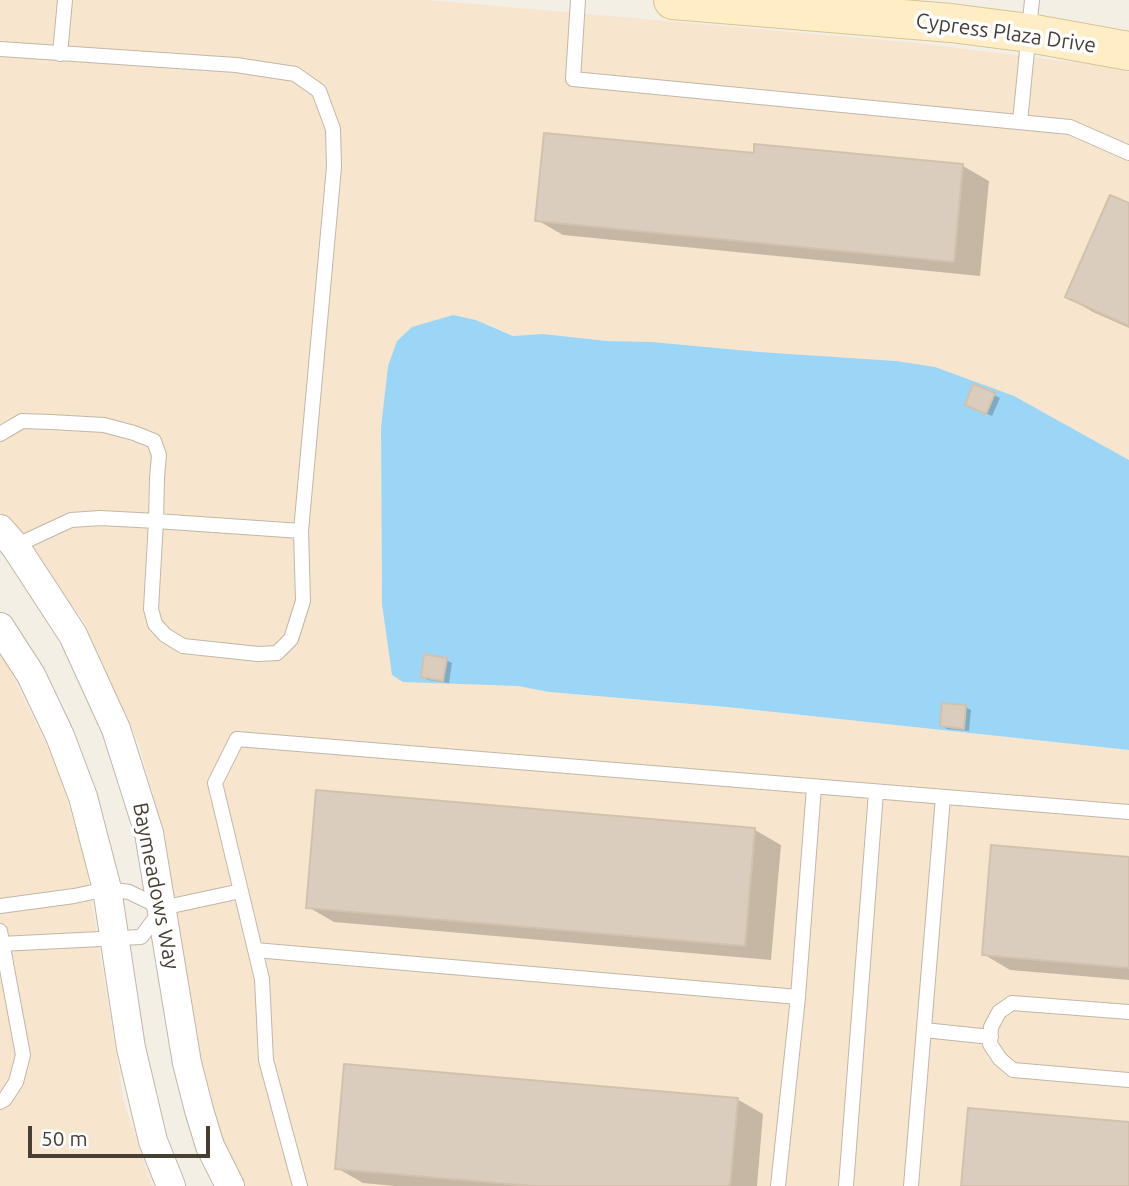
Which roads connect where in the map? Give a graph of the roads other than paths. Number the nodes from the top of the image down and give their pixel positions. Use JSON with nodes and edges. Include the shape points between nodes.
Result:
{"nodes":[{"id":1,"x":65,"y":0,"type":"edge"},
{"id":2,"x":578,"y":0,"type":"edge"},
{"id":3,"x":673,"y":0,"type":"edge"},
{"id":4,"x":1031,"y":16,"type":"edge"},
{"id":5,"x":0,"y":49,"type":"edge"},
{"id":6,"x":1129,"y":51,"type":"edge"},
{"id":7,"x":60,"y":54,"type":"junction"},
{"id":8,"x":1020,"y":122,"type":"junction"},
{"id":9,"x":1129,"y":153,"type":"edge"},
{"id":10,"x":0,"y":434,"type":"edge"},
{"id":11,"x":156,"y":521,"type":"junction"},
{"id":12,"x":301,"y":531,"type":"junction"},
{"id":13,"x":8,"y":538,"type":"edge"},
{"id":14,"x":0,"y":627,"type":"edge"},
{"id":15,"x":814,"y":787,"type":"junction"},
{"id":16,"x":876,"y":792,"type":"junction"},
{"id":17,"x":943,"y":797,"type":"junction"},
{"id":18,"x":1129,"y":812,"type":"edge"},
{"id":19,"x":107,"y":889,"type":"junction"},
{"id":20,"x":241,"y":891,"type":"junction"},
{"id":21,"x":0,"y":906,"type":"edge"},
{"id":22,"x":162,"y":908,"type":"junction"},
{"id":23,"x":116,"y":939,"type":"junction"},
{"id":24,"x":1,"y":940,"type":"edge"},
{"id":25,"x":255,"y":950,"type":"junction"},
{"id":26,"x":798,"y":997,"type":"junction"},
{"id":27,"x":1129,"y":1012,"type":"edge"},
{"id":28,"x":924,"y":1030,"type":"junction"},
{"id":29,"x":990,"y":1037,"type":"junction"},
{"id":30,"x":1129,"y":1080,"type":"edge"},
{"id":31,"x":0,"y":1102,"type":"edge"},
{"id":32,"x":171,"y":1186,"type":"edge"},
{"id":33,"x":230,"y":1186,"type":"edge"},
{"id":34,"x":300,"y":1186,"type":"edge"},
{"id":35,"x":778,"y":1186,"type":"edge"},
{"id":36,"x":846,"y":1186,"type":"edge"},
{"id":37,"x":911,"y":1186,"type":"edge"}],
"edges":[{"from":1,"to":7,"type":"lane"},
{"from":2,"to":8,"type":"lane","via":[[573,79]]},
{"from":3,"to":4,"type":"street","name":"Cypress Plaza Drive","via":[[951,23]]},
{"from":4,"to":6,"type":"street","name":"Cypress Plaza Drive"},
{"from":4,"to":8,"type":"lane"},
{"from":5,"to":7,"type":"lane"},
{"from":7,"to":12,"type":"lane","via":[[236,65],[295,74],[319,91],[332,129],[334,167]]},
{"from":8,"to":9,"type":"lane","via":[[1070,127]]},
{"from":10,"to":11,"type":"lane","via":[[22,421],[51,422],[104,425],[154,441],[159,455]]},
{"from":11,"to":12,"type":"lane"},
{"from":11,"to":12,"type":"lane","via":[[151,609],[155,624],[183,646],[258,654],[277,653],[291,639],[303,601]]},
{"from":11,"to":13,"type":"lane","via":[[71,520]]},
{"from":13,"to":22,"type":"street","name":"Baymeadows Way","via":[[73,635],[116,729],[149,833]]},
{"from":14,"to":19,"type":"street","via":[[31,675],[60,736],[83,797]]},
{"from":15,"to":16,"type":"lane"},
{"from":15,"to":20,"type":"lane","via":[[237,739],[215,783]]},
{"from":15,"to":26,"type":"lane"},
{"from":16,"to":17,"type":"lane"},
{"from":16,"to":36,"type":"lane"},
{"from":17,"to":18,"type":"lane"},
{"from":17,"to":28,"type":"lane"},
{"from":19,"to":21,"type":"lane"},
{"from":19,"to":22,"type":"lane","via":[[129,892]]},
{"from":19,"to":23,"type":"street"},
{"from":20,"to":22,"type":"lane"},
{"from":20,"to":25,"type":"lane"},
{"from":22,"to":23,"type":"lane","via":[[141,937]]},
{"from":22,"to":33,"type":"street","name":"Baymeadows Way","via":[[198,1110]]},
{"from":23,"to":24,"type":"lane"},
{"from":23,"to":32,"type":"street","via":[[131,1048],[153,1141]]},
{"from":24,"to":31,"type":"lane","via":[[23,1055],[16,1082]]},
{"from":25,"to":26,"type":"lane"},
{"from":25,"to":34,"type":"lane","via":[[262,979],[266,1060]]},
{"from":26,"to":35,"type":"lane"},
{"from":27,"to":29,"type":"lane","via":[[1012,1003],[999,1012]]},
{"from":28,"to":29,"type":"lane"},
{"from":28,"to":37,"type":"lane"},
{"from":29,"to":30,"type":"lane","via":[[1000,1059],[1013,1070]]}]}
